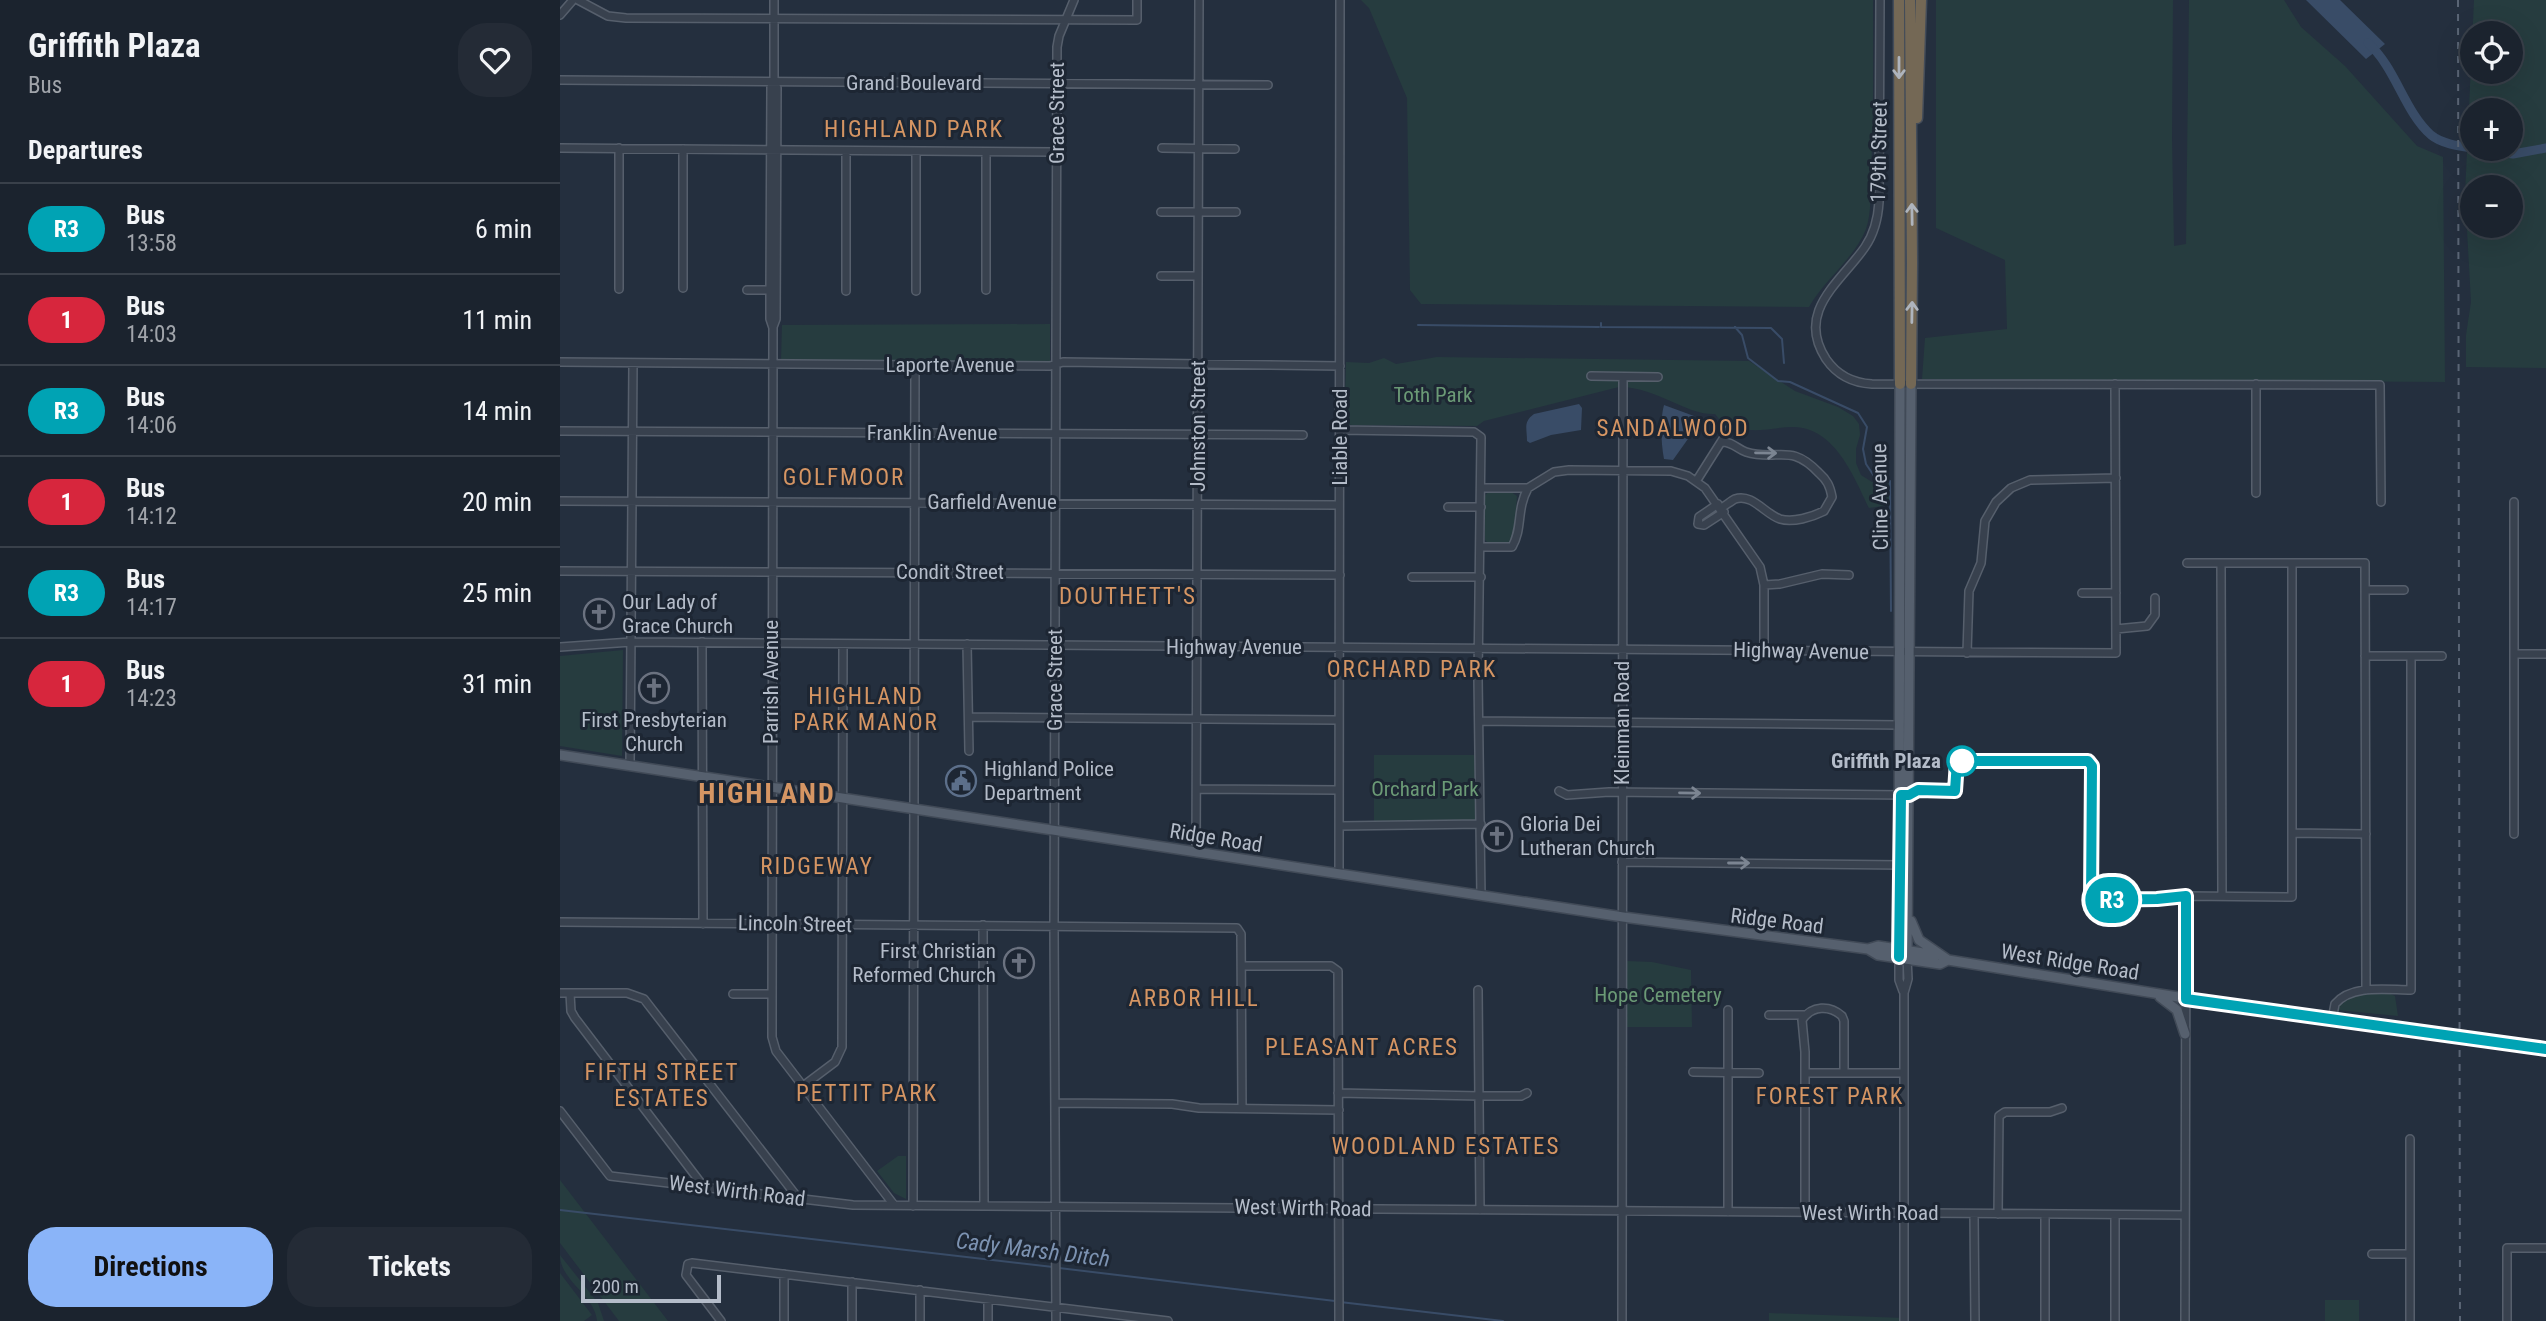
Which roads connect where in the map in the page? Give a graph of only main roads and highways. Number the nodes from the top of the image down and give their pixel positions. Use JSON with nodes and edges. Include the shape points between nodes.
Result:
{"nodes":[{"id":1,"x":1898,"y":0,"type":"edge"},
{"id":2,"x":1910,"y":0,"type":"edge"},
{"id":3,"x":1921,"y":0,"type":"edge"},
{"id":4,"x":1911,"y":156,"type":"junction"},
{"id":5,"x":1905,"y":384,"type":"junction"},
{"id":6,"x":1904,"y":652,"type":"junction"},
{"id":7,"x":560,"y":755,"type":"edge"},
{"id":8,"x":1905,"y":795,"type":"junction"},
{"id":9,"x":1909,"y":913,"type":"junction"},
{"id":10,"x":1904,"y":954,"type":"junction"},
{"id":11,"x":1945,"y":958,"type":"junction"},
{"id":12,"x":2152,"y":993,"type":"junction"},
{"id":13,"x":2185,"y":1034,"type":"road end"},
{"id":14,"x":2546,"y":1049,"type":"edge"}],
"edges":[{"from":1,"to":5,"type":"highway","name":"Cline Avenue","one_way":true},
{"from":2,"to":4,"type":"highway","name":"Cline Avenue"},
{"from":3,"to":4,"type":"highway"},
{"from":5,"to":4,"type":"highway","name":"Cline Avenue","one_way":true},
{"from":5,"to":6,"type":"main road","name":"Cline Avenue"},
{"from":6,"to":8,"type":"main road","name":"Cline Avenue"},
{"from":6,"to":8,"type":"main road","name":"Cline Avenue","via":[[1901,725]]},
{"from":7,"to":10,"type":"main road","name":"Ridge Road","via":[[1623,918],[1868,949],[1878,946]]},
{"from":8,"to":9,"type":"main road","name":"Cline Avenue"},
{"from":8,"to":10,"type":"main road","name":"Cline Avenue","via":[[1900,865]]},
{"from":9,"to":10,"type":"main road","name":"Cline Avenue"},
{"from":9,"to":11,"type":"main road","via":[[1919,940]]},
{"from":10,"to":11,"type":"main road","name":"West Ridge Road"},
{"from":11,"to":12,"type":"main road","name":"West Ridge Road"},
{"from":12,"to":13,"type":"main road","via":[[2177,1010]]},
{"from":12,"to":14,"type":"main road","name":"West Ridge Road","bridge":true}]}
